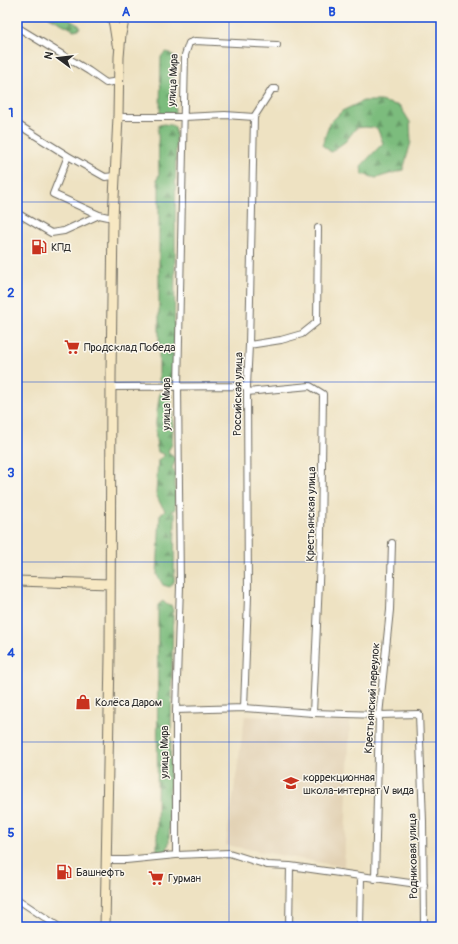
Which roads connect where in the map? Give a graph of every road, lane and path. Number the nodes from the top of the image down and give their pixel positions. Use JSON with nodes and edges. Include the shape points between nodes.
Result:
{"nodes":[{"id":1,"x":112,"y":17,"type":"edge"},
{"id":2,"x":125,"y":17,"type":"edge"},
{"id":3,"x":17,"y":27,"type":"edge"},
{"id":4,"x":277,"y":45,"type":"dead end"},
{"id":5,"x":118,"y":57,"type":"junction"},
{"id":6,"x":119,"y":81,"type":"junction"},
{"id":7,"x":276,"y":89,"type":"dead end"},
{"id":8,"x":184,"y":116,"type":"junction"},
{"id":9,"x":118,"y":117,"type":"junction"},
{"id":10,"x":254,"y":117,"type":"junction"},
{"id":11,"x":17,"y":124,"type":"edge"},
{"id":12,"x":68,"y":156,"type":"junction"},
{"id":13,"x":115,"y":176,"type":"junction"},
{"id":14,"x":17,"y":213,"type":"edge"},
{"id":15,"x":99,"y":215,"type":"junction"},
{"id":16,"x":113,"y":218,"type":"junction"},
{"id":17,"x":318,"y":228,"type":"dead end"},
{"id":18,"x":249,"y":345,"type":"junction"},
{"id":19,"x":111,"y":387,"type":"junction"},
{"id":20,"x":178,"y":387,"type":"junction"},
{"id":21,"x":247,"y":389,"type":"junction"},
{"id":22,"x":392,"y":543,"type":"dead end"},
{"id":23,"x":17,"y":581,"type":"edge"},
{"id":24,"x":110,"y":584,"type":"junction"},
{"id":25,"x":244,"y":708,"type":"junction"},
{"id":26,"x":176,"y":710,"type":"junction"},
{"id":27,"x":313,"y":713,"type":"junction"},
{"id":28,"x":379,"y":715,"type":"junction"},
{"id":29,"x":176,"y":855,"type":"junction"},
{"id":30,"x":106,"y":860,"type":"junction"},
{"id":31,"x":290,"y":866,"type":"junction"},
{"id":32,"x":361,"y":877,"type":"junction"},
{"id":33,"x":375,"y":879,"type":"junction"},
{"id":34,"x":424,"y":885,"type":"junction"},
{"id":35,"x":17,"y":900,"type":"edge"},
{"id":36,"x":59,"y":927,"type":"edge"},
{"id":37,"x":105,"y":927,"type":"edge"},
{"id":38,"x":289,"y":927,"type":"edge"},
{"id":39,"x":360,"y":927,"type":"edge"},
{"id":40,"x":424,"y":927,"type":"edge"}],
"edges":[{"from":1,"to":5,"type":"main road"},
{"from":2,"to":5,"type":"main road"},
{"from":3,"to":6,"type":"street","via":[[106,83]]},
{"from":4,"to":8,"type":"street","name":"улица Мира","via":[[199,41],[189,43],[185,55]]},
{"from":5,"to":6,"type":"main road"},
{"from":6,"to":9,"type":"main road"},
{"from":7,"to":10,"type":"street","via":[[272,89]]},
{"from":8,"to":9,"type":"street"},
{"from":8,"to":10,"type":"street"},
{"from":8,"to":20,"type":"street","name":"улица Мира"},
{"from":9,"to":13,"type":"main road"},
{"from":10,"to":18,"type":"street","name":"Российская улица"},
{"from":11,"to":12,"type":"street"},
{"from":12,"to":13,"type":"street","via":[[105,176]]},
{"from":12,"to":15,"type":"street","via":[[53,194]]},
{"from":13,"to":16,"type":"main road"},
{"from":14,"to":15,"type":"street","via":[[51,233],[64,231]]},
{"from":15,"to":16,"type":"street"},
{"from":16,"to":19,"type":"main road"},
{"from":17,"to":18,"type":"street","via":[[318,322],[302,334]]},
{"from":18,"to":21,"type":"street","name":"Российская улица"},
{"from":19,"to":20,"type":"street"},
{"from":19,"to":24,"type":"main road"},
{"from":20,"to":21,"type":"street"},
{"from":20,"to":26,"type":"street","name":"улица Мира","via":[[180,586]]},
{"from":21,"to":25,"type":"street","name":"Российская улица","via":[[248,597]]},
{"from":21,"to":27,"type":"street","name":"Крестьянская улица","via":[[310,386],[324,394]]},
{"from":22,"to":28,"type":"street","name":"Крестьянский переулок","via":[[390,610]]},
{"from":23,"to":24,"type":"main road"},
{"from":24,"to":30,"type":"main road"},
{"from":25,"to":26,"type":"street"},
{"from":25,"to":27,"type":"street"},
{"from":26,"to":29,"type":"street","name":"улица Мира"},
{"from":27,"to":28,"type":"street"},
{"from":28,"to":33,"type":"street","name":"Крестьянский переулок"},
{"from":28,"to":34,"type":"street","name":"Родниковая улица","via":[[419,714]]},
{"from":29,"to":30,"type":"street"},
{"from":29,"to":31,"type":"street","via":[[229,853],[267,864]]},
{"from":30,"to":37,"type":"main road"},
{"from":31,"to":32,"type":"street"},
{"from":31,"to":38,"type":"street"},
{"from":32,"to":33,"type":"street"},
{"from":32,"to":39,"type":"street"},
{"from":33,"to":34,"type":"street"},
{"from":34,"to":40,"type":"street","name":"Родниковая улица"},
{"from":35,"to":36,"type":"street"}]}
